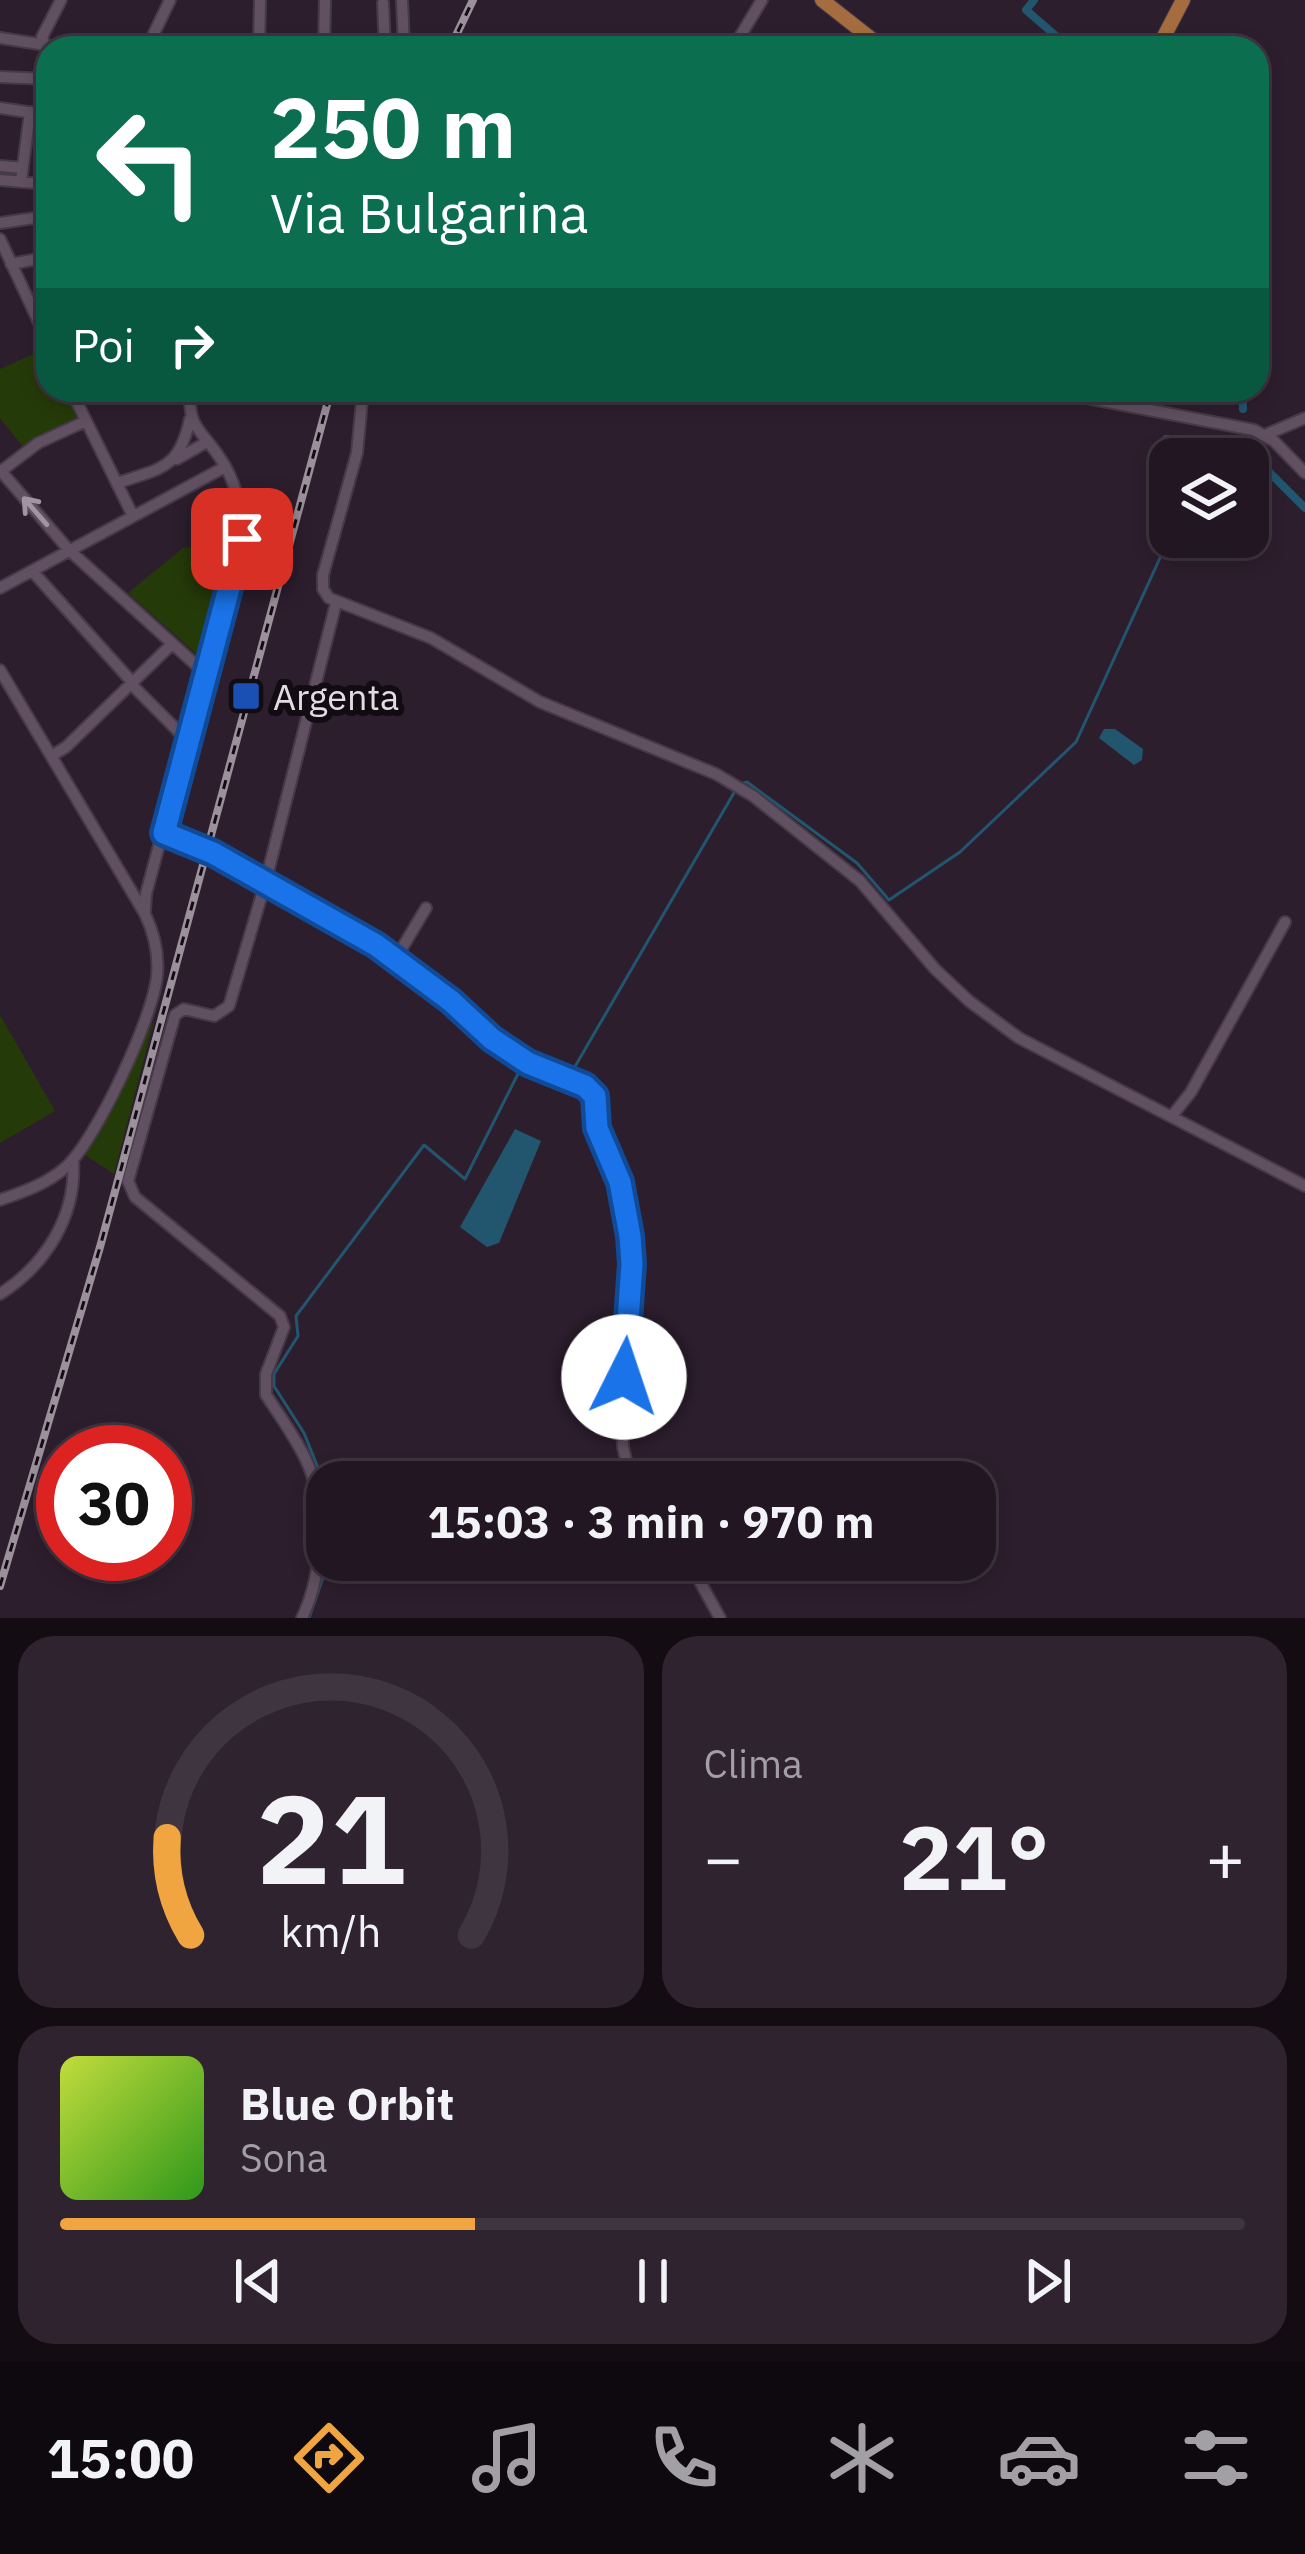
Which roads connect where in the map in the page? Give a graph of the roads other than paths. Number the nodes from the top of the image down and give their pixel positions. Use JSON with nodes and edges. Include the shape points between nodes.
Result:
{"nodes":[{"id":1,"x":61,"y":0,"type":"edge"},
{"id":2,"x":170,"y":0,"type":"edge"},
{"id":3,"x":260,"y":0,"type":"edge"},
{"id":4,"x":325,"y":0,"type":"edge"},
{"id":5,"x":822,"y":0,"type":"edge"},
{"id":6,"x":1183,"y":0,"type":"edge"},
{"id":7,"x":402,"y":1,"type":"edge"},
{"id":8,"x":762,"y":1,"type":"edge"},
{"id":9,"x":382,"y":3,"type":"edge"},
{"id":10,"x":46,"y":36,"type":"edge"},
{"id":11,"x":153,"y":36,"type":"edge"},
{"id":12,"x":259,"y":36,"type":"edge"},
{"id":13,"x":324,"y":36,"type":"edge"},
{"id":14,"x":384,"y":36,"type":"edge"},
{"id":15,"x":403,"y":36,"type":"edge"},
{"id":16,"x":740,"y":36,"type":"edge"},
{"id":17,"x":868,"y":36,"type":"edge"},
{"id":18,"x":1164,"y":36,"type":"edge"},
{"id":19,"x":0,"y":38,"type":"edge"},
{"id":20,"x":36,"y":46,"type":"edge"},
{"id":21,"x":0,"y":77,"type":"edge"},
{"id":22,"x":36,"y":78,"type":"edge"},
{"id":23,"x":0,"y":108,"type":"edge"},
{"id":24,"x":30,"y":112,"type":"junction"},
{"id":25,"x":36,"y":113,"type":"edge"},
{"id":26,"x":0,"y":166,"type":"edge"},
{"id":27,"x":22,"y":175,"type":"junction"},
{"id":28,"x":0,"y":180,"type":"edge"},
{"id":29,"x":36,"y":180,"type":"edge"},
{"id":30,"x":36,"y":218,"type":"edge"},
{"id":31,"x":0,"y":223,"type":"edge"},
{"id":32,"x":0,"y":239,"type":"edge"},
{"id":33,"x":36,"y":258,"type":"edge"},
{"id":34,"x":6,"y":260,"type":"edge"},
{"id":35,"x":36,"y":319,"type":"edge"},
{"id":36,"x":77,"y":402,"type":"edge"},
{"id":37,"x":190,"y":402,"type":"edge"},
{"id":38,"x":361,"y":402,"type":"edge"},
{"id":39,"x":1113,"y":402,"type":"edge"},
{"id":40,"x":191,"y":416,"type":"junction"},
{"id":41,"x":1305,"y":418,"type":"edge"},
{"id":42,"x":86,"y":421,"type":"junction"},
{"id":43,"x":1265,"y":435,"type":"junction"},
{"id":44,"x":207,"y":442,"type":"junction"},
{"id":45,"x":174,"y":461,"type":"junction"},
{"id":46,"x":225,"y":467,"type":"junction"},
{"id":47,"x":0,"y":472,"type":"edge"},
{"id":48,"x":1305,"y":473,"type":"edge"},
{"id":49,"x":117,"y":483,"type":"junction"},
{"id":50,"x":132,"y":514,"type":"junction"},
{"id":51,"x":69,"y":550,"type":"junction"},
{"id":52,"x":33,"y":572,"type":"junction"},
{"id":53,"x":0,"y":588,"type":"edge"},
{"id":54,"x":336,"y":603,"type":"junction"},
{"id":55,"x":172,"y":644,"type":"junction"},
{"id":56,"x":0,"y":670,"type":"edge"},
{"id":57,"x":206,"y":674,"type":"junction"},
{"id":58,"x":132,"y":684,"type":"junction"},
{"id":59,"x":188,"y":741,"type":"junction"},
{"id":60,"x":53,"y":755,"type":"junction"},
{"id":61,"x":164,"y":833,"type":"junction"},
{"id":62,"x":160,"y":847,"type":"junction"},
{"id":63,"x":126,"y":879,"type":"junction"},
{"id":64,"x":266,"y":884,"type":"junction"},
{"id":65,"x":426,"y":908,"type":"dead end"},
{"id":66,"x":145,"y":914,"type":"junction"},
{"id":67,"x":1285,"y":922,"type":"dead end"},
{"id":68,"x":395,"y":960,"type":"junction"},
{"id":69,"x":1172,"y":1116,"type":"junction"},
{"id":70,"x":73,"y":1160,"type":"junction"},
{"id":71,"x":1305,"y":1186,"type":"edge"},
{"id":72,"x":0,"y":1200,"type":"edge"},
{"id":73,"x":0,"y":1294,"type":"edge"},
{"id":74,"x":626,"y":1461,"type":"edge"},
{"id":75,"x":700,"y":1581,"type":"edge"},
{"id":76,"x":302,"y":1618,"type":"edge"},
{"id":77,"x":720,"y":1618,"type":"edge"}],
"edges":[{"from":1,"to":10,"type":"street"},
{"from":2,"to":11,"type":"street"},
{"from":3,"to":12,"type":"street"},
{"from":4,"to":13,"type":"street"},
{"from":5,"to":17,"type":"main road"},
{"from":6,"to":18,"type":"main road"},
{"from":7,"to":15,"type":"street"},
{"from":8,"to":16,"type":"street"},
{"from":9,"to":14,"type":"street"},
{"from":19,"to":20,"type":"street"},
{"from":21,"to":22,"type":"street"},
{"from":23,"to":24,"type":"street"},
{"from":24,"to":25,"type":"street"},
{"from":24,"to":27,"type":"street"},
{"from":26,"to":27,"type":"street"},
{"from":27,"to":28,"type":"street"},
{"from":27,"to":29,"type":"street"},
{"from":30,"to":31,"type":"street"},
{"from":32,"to":34,"type":"street"},
{"from":33,"to":34,"type":"street"},
{"from":34,"to":35,"type":"street"},
{"from":36,"to":42,"type":"street"},
{"from":37,"to":40,"type":"street"},
{"from":38,"to":54,"type":"street","via":[[357,453],[323,575],[324,592]]},
{"from":39,"to":43,"type":"street"},
{"from":40,"to":44,"type":"street"},
{"from":40,"to":45,"type":"street"},
{"from":41,"to":43,"type":"street"},
{"from":42,"to":47,"type":"street"},
{"from":42,"to":49,"type":"street"},
{"from":43,"to":48,"type":"street"},
{"from":44,"to":45,"type":"street"},
{"from":44,"to":46,"type":"street"},
{"from":45,"to":49,"type":"street"},
{"from":46,"to":50,"type":"street"},
{"from":46,"to":57,"type":"street","via":[[243,531]]},
{"from":51,"to":47,"type":"street","one_way":true},
{"from":49,"to":50,"type":"street"},
{"from":50,"to":51,"type":"street"},
{"from":51,"to":52,"type":"street"},
{"from":51,"to":55,"type":"street"},
{"from":52,"to":53,"type":"street"},
{"from":52,"to":58,"type":"street"},
{"from":54,"to":64,"type":"street"},
{"from":54,"to":69,"type":"street","via":[[431,638],[540,702],[738,787],[860,881],[935,969],[986,1013],[1038,1049]]},
{"from":55,"to":57,"type":"street"},
{"from":55,"to":58,"type":"street"},
{"from":56,"to":60,"type":"street"},
{"from":57,"to":59,"type":"street"},
{"from":58,"to":59,"type":"street"},
{"from":58,"to":60,"type":"street"},
{"from":59,"to":61,"type":"street"},
{"from":60,"to":63,"type":"street"},
{"from":61,"to":62,"type":"street"},
{"from":61,"to":64,"type":"street"},
{"from":62,"to":63,"type":"street","via":[[146,872]]},
{"from":62,"to":66,"type":"street"},
{"from":63,"to":66,"type":"street"},
{"from":64,"to":68,"type":"street"},
{"from":64,"to":76,"type":"street","via":[[225,1012],[184,1010],[173,1020],[128,1177],[135,1198],[280,1316],[284,1327],[263,1383],[315,1488],[314,1584]]},
{"from":65,"to":68,"type":"street"},
{"from":66,"to":70,"type":"street","via":[[157,953],[154,993]]},
{"from":67,"to":69,"type":"street"},
{"from":68,"to":74,"type":"street","via":[[524,1060],[595,1096],[632,1264],[621,1410]]},
{"from":69,"to":71,"type":"street"},
{"from":70,"to":72,"type":"street","via":[[37,1187]]},
{"from":70,"to":73,"type":"street","via":[[58,1233]]},
{"from":75,"to":77,"type":"street"}]}
